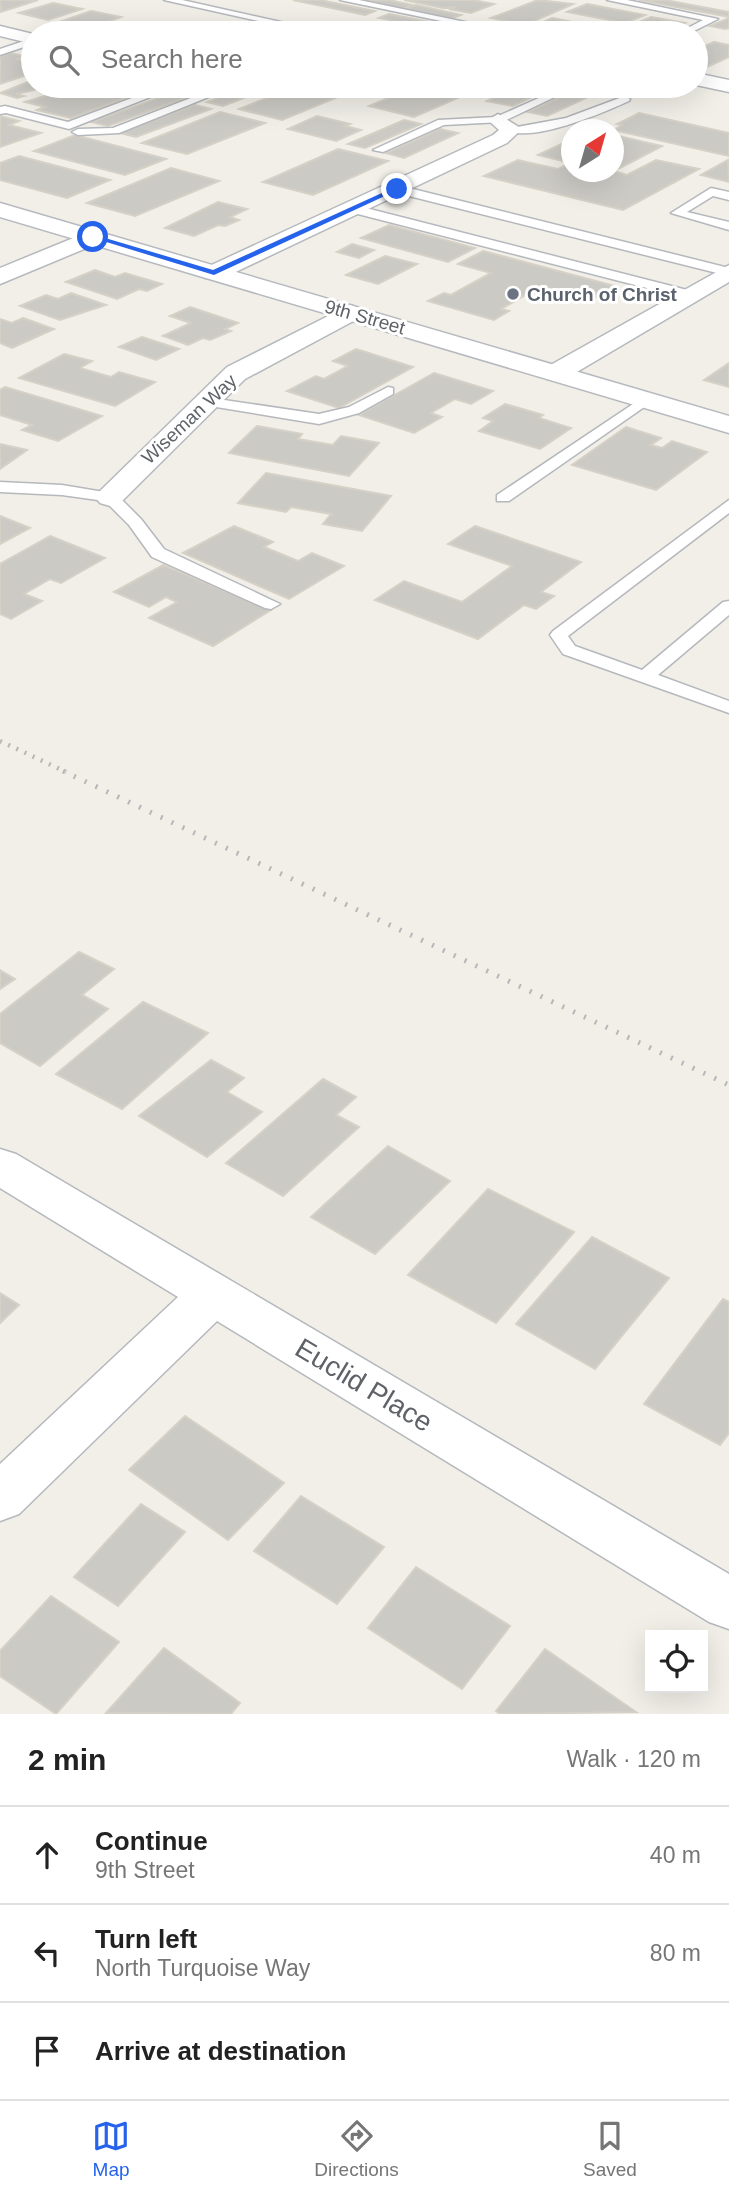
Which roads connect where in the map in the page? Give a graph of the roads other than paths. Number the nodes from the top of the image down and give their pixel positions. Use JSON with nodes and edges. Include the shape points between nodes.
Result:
{"nodes":[{"id":1,"x":169,"y":0,"type":"edge"},
{"id":2,"x":345,"y":0,"type":"edge"},
{"id":3,"x":612,"y":0,"type":"edge"},
{"id":4,"x":268,"y":21,"type":"edge"},
{"id":5,"x":452,"y":21,"type":"edge"},
{"id":6,"x":708,"y":21,"type":"edge"},
{"id":7,"x":0,"y":31,"type":"edge"},
{"id":8,"x":21,"y":37,"type":"edge"},
{"id":9,"x":21,"y":44,"type":"edge"},
{"id":10,"x":0,"y":52,"type":"edge"},
{"id":11,"x":708,"y":82,"type":"edge"},
{"id":12,"x":729,"y":86,"type":"edge"},
{"id":13,"x":144,"y":98,"type":"edge"},
{"id":14,"x":200,"y":98,"type":"edge"},
{"id":15,"x":549,"y":98,"type":"edge"},
{"id":16,"x":625,"y":99,"type":"dead end"},
{"id":17,"x":2,"y":109,"type":"edge"},
{"id":18,"x":505,"y":125,"type":"junction"},
{"id":19,"x":78,"y":132,"type":"dead end"},
{"id":20,"x":379,"y":150,"type":"dead end"},
{"id":21,"x":397,"y":189,"type":"junction"},
{"id":22,"x":729,"y":196,"type":"edge"},
{"id":23,"x":354,"y":209,"type":"junction"},
{"id":24,"x":0,"y":210,"type":"edge"},
{"id":25,"x":729,"y":226,"type":"edge"},
{"id":26,"x":93,"y":237,"type":"junction"},
{"id":27,"x":729,"y":272,"type":"edge"},
{"id":28,"x":214,"y":273,"type":"junction"},
{"id":29,"x":0,"y":277,"type":"edge"},
{"id":30,"x":690,"y":295,"type":"junction"},
{"id":31,"x":349,"y":313,"type":"junction"},
{"id":32,"x":556,"y":373,"type":"junction"},
{"id":33,"x":388,"y":391,"type":"dead end"},
{"id":34,"x":645,"y":400,"type":"junction"},
{"id":35,"x":204,"y":401,"type":"junction"},
{"id":36,"x":729,"y":425,"type":"edge"},
{"id":37,"x":0,"y":487,"type":"edge"},
{"id":38,"x":110,"y":497,"type":"junction"},
{"id":39,"x":503,"y":498,"type":"dead end"},
{"id":40,"x":729,"y":505,"type":"edge"},
{"id":41,"x":271,"y":604,"type":"dead end"},
{"id":42,"x":729,"y":606,"type":"edge"},
{"id":43,"x":645,"y":677,"type":"junction"},
{"id":44,"x":729,"y":707,"type":"edge"},
{"id":45,"x":0,"y":1166,"type":"edge"},
{"id":46,"x":214,"y":1294,"type":"junction"},
{"id":47,"x":0,"y":1498,"type":"edge"},
{"id":48,"x":729,"y":1604,"type":"edge"}],
"edges":[{"from":1,"to":4,"type":"lane"},
{"from":2,"to":5,"type":"lane"},
{"from":3,"to":6,"type":"lane","via":[[713,19]]},
{"from":7,"to":8,"type":"street"},
{"from":9,"to":10,"type":"lane"},
{"from":11,"to":12,"type":"street"},
{"from":13,"to":17,"type":"lane","via":[[69,126]]},
{"from":14,"to":19,"type":"lane","via":[[115,131]]},
{"from":15,"to":18,"type":"lane"},
{"from":16,"to":18,"type":"lane","via":[[571,122]]},
{"from":18,"to":20,"type":"lane","via":[[442,122]]},
{"from":18,"to":21,"type":"street","via":[[500,139]]},
{"from":21,"to":23,"type":"street"},
{"from":21,"to":27,"type":"lane"},
{"from":22,"to":25,"type":"lane","via":[[711,192],[677,213]]},
{"from":23,"to":28,"type":"street"},
{"from":23,"to":30,"type":"lane"},
{"from":24,"to":26,"type":"street","name":"9th Street"},
{"from":26,"to":28,"type":"street","name":"9th Street"},
{"from":26,"to":29,"type":"street"},
{"from":27,"to":30,"type":"street"},
{"from":28,"to":31,"type":"street","name":"9th Street"},
{"from":30,"to":32,"type":"street"},
{"from":31,"to":32,"type":"street","name":"9th Street"},
{"from":31,"to":35,"type":"street","name":"Wiseman Way","via":[[236,373]]},
{"from":32,"to":34,"type":"street","name":"9th Street"},
{"from":33,"to":35,"type":"lane","via":[[354,410],[319,419]]},
{"from":34,"to":36,"type":"street","name":"9th Street"},
{"from":34,"to":39,"type":"lane"},
{"from":35,"to":38,"type":"street","name":"Wiseman Way"},
{"from":37,"to":38,"type":"lane"},
{"from":38,"to":41,"type":"lane","via":[[158,553]]},
{"from":40,"to":43,"type":"lane","via":[[559,635],[569,650]]},
{"from":42,"to":43,"type":"lane"},
{"from":43,"to":44,"type":"lane"},
{"from":45,"to":46,"type":"street","name":"Euclid Place"},
{"from":46,"to":47,"type":"street"},
{"from":46,"to":48,"type":"street","name":"Euclid Place"}]}
